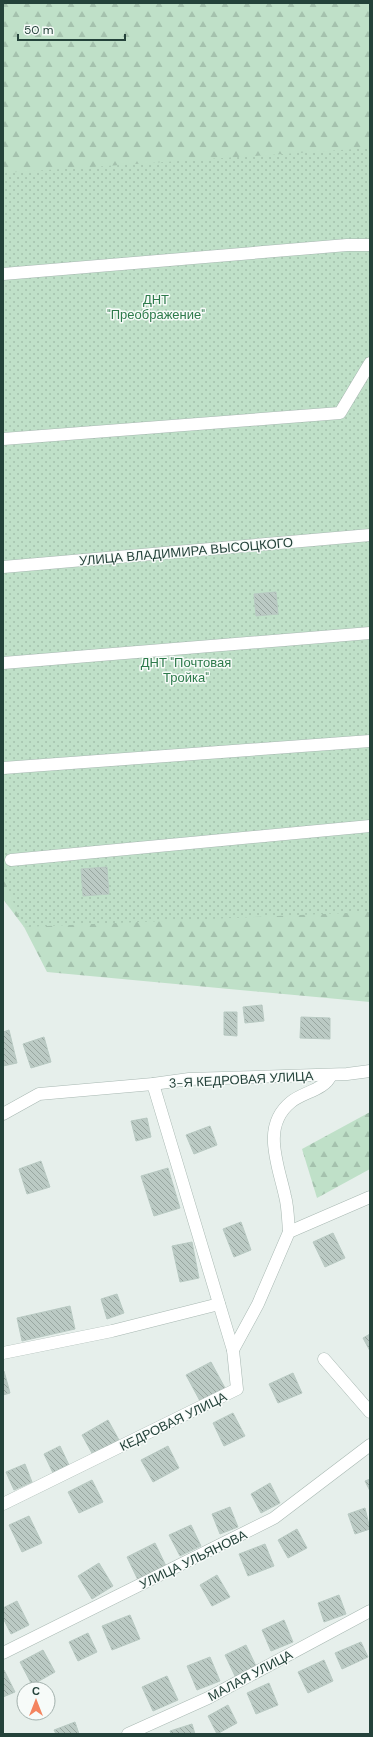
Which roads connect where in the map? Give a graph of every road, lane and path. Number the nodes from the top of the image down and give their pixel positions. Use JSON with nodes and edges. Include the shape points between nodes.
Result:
{"nodes":[{"id":1,"x":370,"y":245,"type":"edge"},
{"id":2,"x":3,"y":274,"type":"edge"},
{"id":3,"x":370,"y":364,"type":"edge"},
{"id":4,"x":3,"y":439,"type":"edge"},
{"id":5,"x":370,"y":535,"type":"edge"},
{"id":6,"x":3,"y":567,"type":"edge"},
{"id":7,"x":370,"y":632,"type":"edge"},
{"id":8,"x":3,"y":663,"type":"edge"},
{"id":9,"x":370,"y":741,"type":"edge"},
{"id":10,"x":3,"y":768,"type":"edge"},
{"id":11,"x":370,"y":826,"type":"edge"},
{"id":12,"x":11,"y":860,"type":"dead end"},
{"id":13,"x":370,"y":1071,"type":"edge"},
{"id":14,"x":330,"y":1075,"type":"junction"},
{"id":15,"x":153,"y":1084,"type":"junction"},
{"id":16,"x":3,"y":1114,"type":"edge"},
{"id":17,"x":370,"y":1197,"type":"edge"},
{"id":18,"x":289,"y":1232,"type":"junction"},
{"id":19,"x":219,"y":1304,"type":"junction"},
{"id":20,"x":233,"y":1350,"type":"junction"},
{"id":21,"x":3,"y":1353,"type":"edge"},
{"id":22,"x":324,"y":1359,"type":"dead end"},
{"id":23,"x":370,"y":1412,"type":"edge"},
{"id":24,"x":370,"y":1445,"type":"edge"},
{"id":25,"x":3,"y":1504,"type":"edge"},
{"id":26,"x":370,"y":1611,"type":"edge"},
{"id":27,"x":3,"y":1653,"type":"edge"},
{"id":28,"x":128,"y":1734,"type":"edge"}],
"edges":[{"from":1,"to":2,"type":"street"},
{"from":3,"to":4,"type":"street","via":[[340,413]]},
{"from":5,"to":6,"type":"street","name":"УЛИЦА ВЛАДИМИРА ВЫСОЦКОГО"},
{"from":7,"to":8,"type":"street"},
{"from":9,"to":10,"type":"street"},
{"from":11,"to":12,"type":"street"},
{"from":13,"to":14,"type":"street","name":"3-Я КЕДРОВАЯ УЛИЦА"},
{"from":14,"to":15,"type":"street","name":"3-Я КЕДРОВАЯ УЛИЦА","via":[[189,1079]]},
{"from":14,"to":18,"type":"street","via":[[326,1083],[298,1097],[283,1109],[274,1127],[273,1147],[286,1198]]},
{"from":15,"to":16,"type":"street","name":"3-Я КЕДРОВАЯ УЛИЦА","via":[[39,1094]]},
{"from":15,"to":19,"type":"street","name":"КЕДРОВАЯ УЛИЦА"},
{"from":17,"to":18,"type":"street"},
{"from":18,"to":20,"type":"street","via":[[258,1304]]},
{"from":19,"to":20,"type":"street","name":"КЕДРОВАЯ УЛИЦА"},
{"from":19,"to":21,"type":"street","via":[[112,1331]]},
{"from":20,"to":25,"type":"street","name":"КЕДРОВАЯ УЛИЦА","via":[[237,1389]]},
{"from":22,"to":23,"type":"street"},
{"from":24,"to":27,"type":"street","name":"УЛИЦА УЛЬЯНОВА","via":[[274,1518]]},
{"from":26,"to":28,"type":"street","name":"МАЛАЯ УЛИЦА","via":[[208,1698]]}]}
